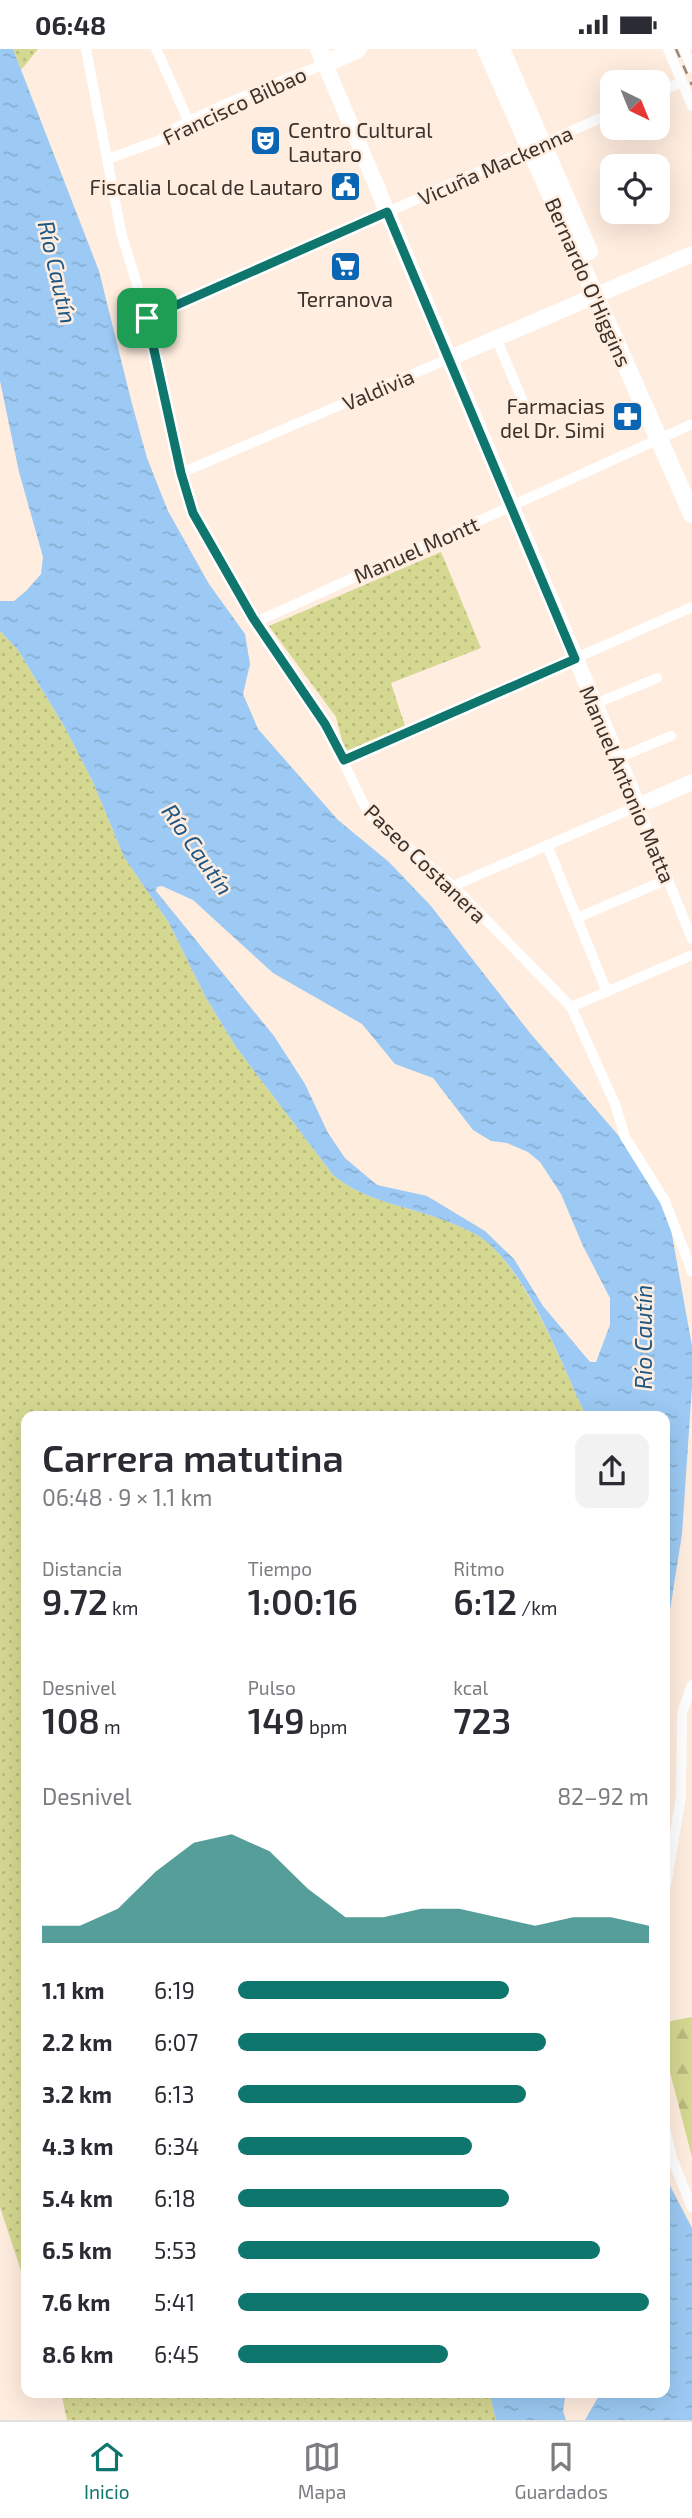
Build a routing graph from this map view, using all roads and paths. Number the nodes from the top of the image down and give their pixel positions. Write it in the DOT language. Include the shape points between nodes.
graph roads {
  1 [pos="86,49"];
  2 [pos="156,49"];
  3 [pos="358,49"];
  4 [pos="486,49"];
  5 [pos="501,49"];
  6 [pos="668,49"];
  7 [pos="684,49"];
  8 [pos="322,56"];
  9 [pos="692,68"];
  10 [pos="682,82"];
  11 [pos="670,88"];
  12 [pos="692,106"];
  13 [pos="600,118"];
  14 [pos="190,122"];
  15 [pos="537,146"];
  16 [pos="108,159"];
  17 [pos="387,212"];
  18 [pos="692,254"];
  19 [pos="601,293"];
  20 [pos="147,318"];
  21 [pos="496,338"];
  22 [pos="448,359"];
  23 [pos="524,404"];
  24 [pos="692,424"];
  25 [pos="664,437"];
  26 [pos="181,473"];
  27 [pos="692,484"];
  28 [pos="510,507"];
  29 [pos="692,515"];
  30 [pos="692,607"];
  31 [pos="256,622"];
  32 [pos="575,659"];
  33 [pos="657,678"];
  34 [pos="595,704"];
  35 [pos="671,736"];
  36 [pos="618,758"];
  37 [pos="344,760"];
  38 [pos="692,782"];
  39 [pos="638,806"];
  40 [pos="547,845"];
  41 [pos="668,879"];
  42 [pos="453,886"];
  43 [pos="577,918"];
  44 [pos="692,939"];
  45 [pos="692,955"];
  46 [pos="607,992"];
  47 [pos="571,1007"];
  48 [pos="692,1272"];
  49 [pos="692,1685"];
  50 [pos="670,1862"];
  51 [pos="670,2150"];
  52 [pos="692,2208"];
  1 -- 16 [label="street, Paseo Costanera"];
  2 -- 14 [label="street"];
  3 -- 8 [label="main road, Francisco Bilbao"];
  4 -- 15 [label="main road, Bernardo O'Higgins"];
  5 -- 15 [label="main road, Bernardo O'Higgins"];
  6 -- 10 [label="street"];
  7 -- 9 [label="street"];
  8 -- 14 [label="street, Francisco Bilbao"];
  8 -- 17 [label="street, Manuel Antonio Matta"];
  10 -- 11 [label="street"];
  10 -- 12 [label="street"];
  13 -- 15 [label="street, Vicuña Mackenna"];
  14 -- 16 [label="street, Francisco Bilbao"];
  15 -- 17 [label="street, Vicuña Mackenna"];
  15 -- 19 [label="main road, Bernardo O'Higgins"];
  16 -- 20 [label="street, Paseo Costanera" via="121,232"];
  17 -- 20 [label="street, Vicuña Mackenna"];
  17 -- 22 [label="street, Manuel Antonio Matta"];
  18 -- 19 [label="street, Valdivia"];
  19 -- 21 [label="street, Valdivia"];
  19 -- 25 [label="main road, Bernardo O'Higgins"];
  20 -- 26 [label="street, Paseo Costanera"];
  21 -- 22 [label="street, Valdivia"];
  21 -- 23 [label="street"];
  22 -- 26 [label="street, Valdivia"];
  22 -- 28 [label="street, Manuel Antonio Matta"];
  24 -- 25 [label="street, Manuel Montt"];
  25 -- 27 [label="main road, Bernardo O'Higgins"];
  25 -- 28 [label="street, Manuel Montt"];
  25 -- 29 [label="main road, Bernardo O'Higgins"];
  26 -- 31 [label="street, Paseo Costanera" via="193,513"];
  28 -- 31 [label="street, Manuel Montt"];
  28 -- 32 [label="street, Manuel Antonio Matta"];
  30 -- 32 [label="street"];
  31 -- 37 [label="street, Paseo Costanera"];
  32 -- 34 [label="street, Manuel Antonio Matta"];
  32 -- 37 [label="street"];
  33 -- 34 [label="street"];
  34 -- 36 [label="street, Manuel Antonio Matta"];
  35 -- 36 [label="street"];
  36 -- 39 [label="street, Manuel Antonio Matta"];
  37 -- 42 [label="street, Paseo Costanera" via="368,813"];
  38 -- 39 [label="street"];
  39 -- 40 [label="street"];
  39 -- 41 [label="street, Manuel Antonio Matta"];
  40 -- 42 [label="street"];
  40 -- 43 [label="street"];
  41 -- 43 [label="street"];
  41 -- 44 [label="street, Manuel Antonio Matta"];
  42 -- 47 [label="street, Paseo Costanera"];
  43 -- 46 [label="street"];
  45 -- 46 [label="street"];
  46 -- 47 [label="street"];
  47 -- 48 [label="street, Paseo Costanera" via="625,1136 665,1201"];
  49 -- 50 [label="street" via="682,1713 681,1797"];
  51 -- 52 [label="street"];
}
